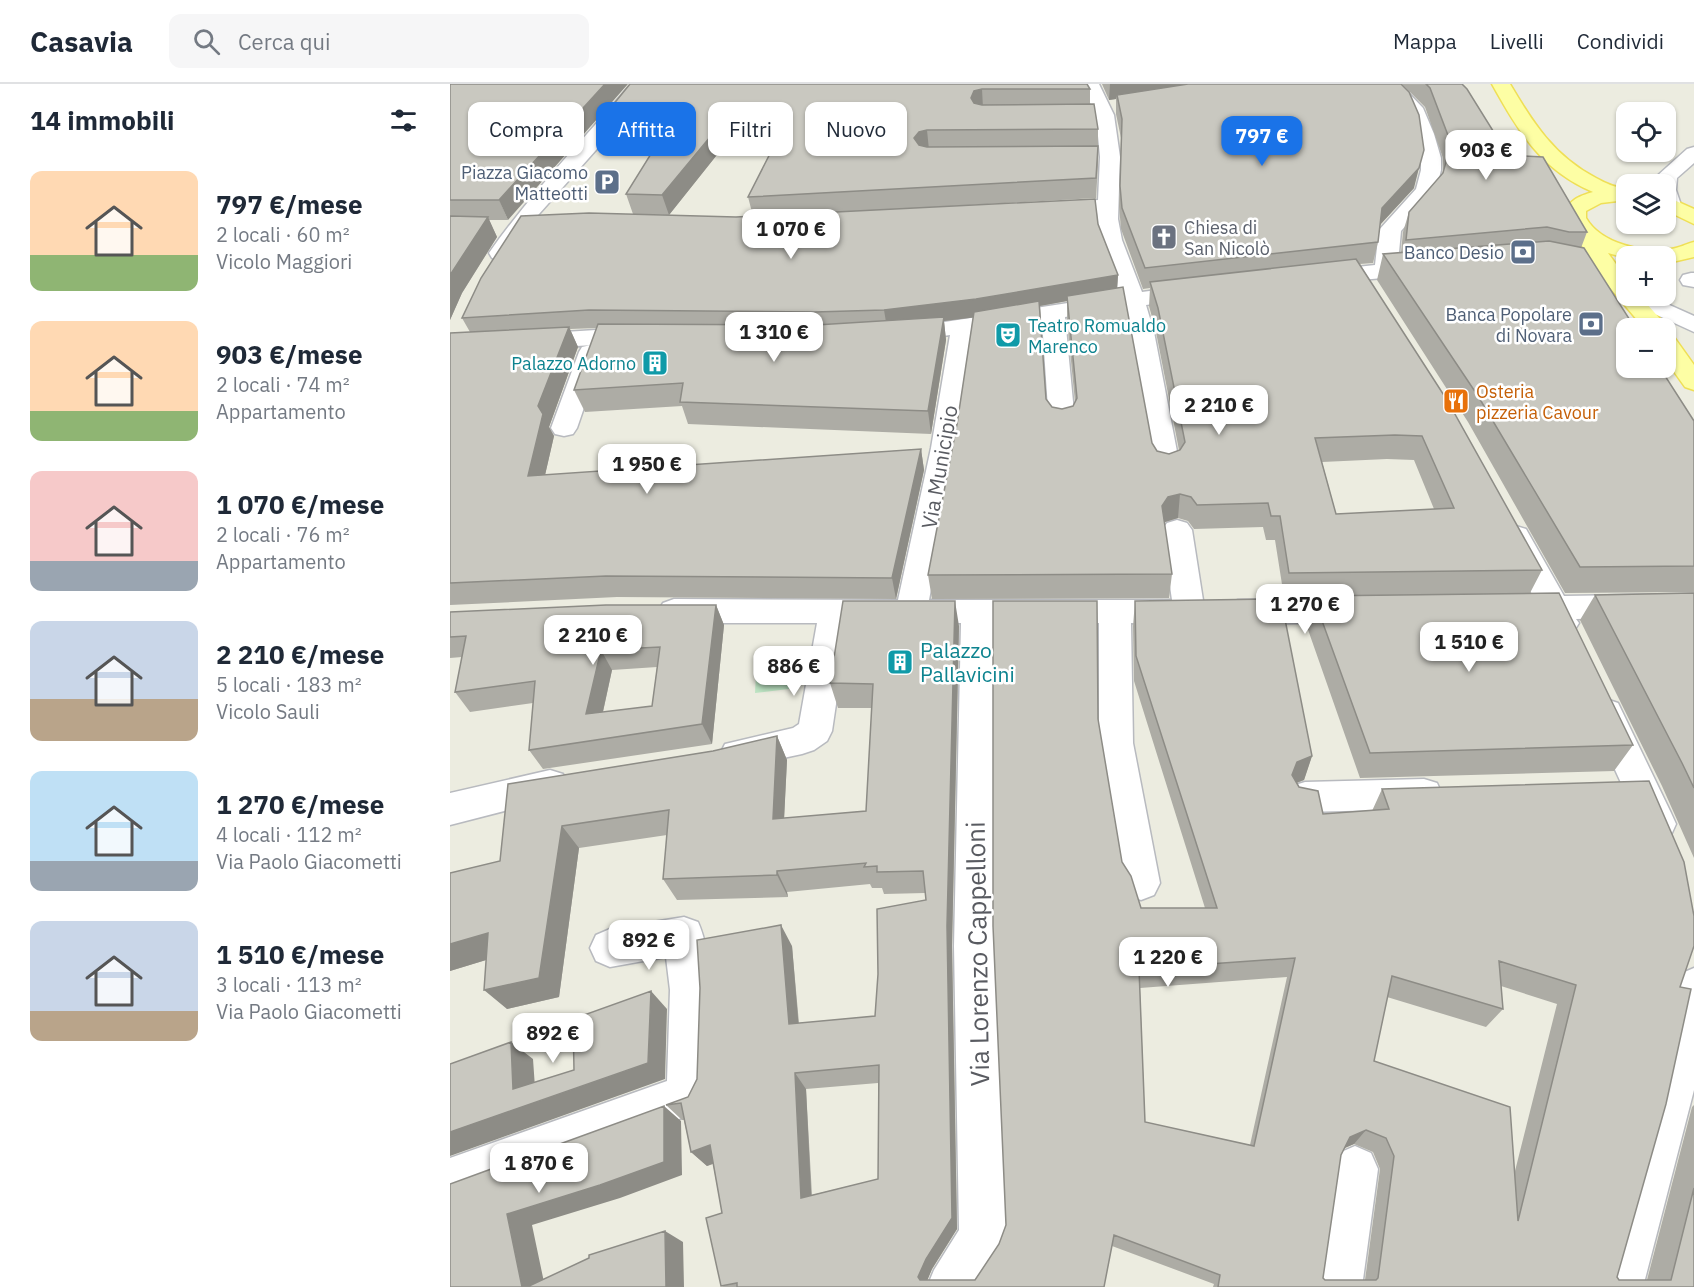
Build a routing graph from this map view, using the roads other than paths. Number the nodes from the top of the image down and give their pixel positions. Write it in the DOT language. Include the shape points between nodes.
graph roads {
  1 [pos="640,84"];
  2 [pos="1090,84"];
  3 [pos="1390,84"];
  4 [pos="1502,84"];
  5 [pos="1522,120"];
  6 [pos="1694,153"];
  7 [pos="1669,174"];
  8 [pos="1616,193"];
  9 [pos="1616,194"];
  10 [pos="1107,206"];
  11 [pos="1676,208"];
  12 [pos="1033,211"];
  13 [pos="1694,218"];
  14 [pos="544,220"];
  15 [pos="1578,223"];
  16 [pos="510,226"];
  17 [pos="1616,249"];
  18 [pos="1694,249"];
  19 [pos="1676,252"];
  20 [pos="1445,265"];
  21 [pos="1676,265"];
  22 [pos="1386,270"];
  23 [pos="1693,273"];
  24 [pos="487,275"];
  25 [pos="1299,280"];
  26 [pos="1616,280"];
  27 [pos="1216,289"];
  28 [pos="1133,299"];
  29 [pos="1053,312"];
  30 [pos="1655,314"];
  31 [pos="1694,325"];
  32 [pos="963,327"];
  33 [pos="596,336"];
  34 [pos="667,337"];
  35 [pos="878,337"];
  36 [pos="455,338"];
  37 [pos="1676,357"];
  38 [pos="1694,382"];
  39 [pos="1062,423"];
  40 [pos="564,428"];
  41 [pos="1166,467"];
  42 [pos="1502,510"];
  43 [pos="1177,530"];
  44 [pos="1694,605"];
  45 [pos="912,607"];
  46 [pos="1555,607"];
  47 [pos="1496,608"];
  48 [pos="1378,610"];
  49 [pos="651,611"];
  50 [pos="834,612"];
  51 [pos="977,612"];
  52 [pos="1189,612"];
  53 [pos="1115,613"];
  54 [pos="1576,649"];
  55 [pos="1591,681"];
  56 [pos="713,759"];
  57 [pos="580,780"];
  58 [pos="1458,793"];
  59 [pos="1305,797"];
  60 [pos="450,809"];
  61 [pos="1670,851"];
  62 [pos="1141,884"];
  63 [pos="610,948"];
  64 [pos="1694,988"];
  65 [pos="1355,1169"];
  66 [pos="450,1181"];
  67 [pos="951,1287"];
  68 [pos="1338,1287"];
  69 [pos="1619,1287"];
  1 -- 16 [label="street" via="589,146"];
  2 -- 10 [label="street" via="1103,111"];
  3 -- 22 [label="street" via="1414,108 1425,134 1431,170 1426,191 1390,230"];
  4 -- 5 [label="main road"];
  5 -- 8 [label="main road" via="1559,166 1592,186"];
  5 -- 15 [label="main road" via="1529,142"];
  6 -- 7 [label="street"];
  9 -- 15 [label="main road" via="1580,204 1576,211"];
  10 -- 12 [label="street"];
  10 -- 28 [label="street" via="1111,240"];
  11 -- 13 [label="main road"];
  14 -- 16 [label="street"];
  15 -- 17 [label="main road" via="1589,235"];
  15 -- 26 [label="main road"];
  16 -- 24 [label="street"];
  18 -- 19 [label="main road"];
  20 -- 22 [label="street"];
  21 -- 23 [label="main road"];
  22 -- 25 [label="street" via="1365,283"];
  27 -- 28 [label="street"];
  28 -- 29 [label="street"];
  28 -- 41 [label="street"];
  29 -- 32 [label="street"];
  29 -- 39 [label="street"];
  30 -- 31 [label="street"];
  32 -- 35 [label="street"];
  32 -- 45 [label="street, Via Municipio"];
  33 -- 34 [label="street"];
  33 -- 36 [label="street"];
  33 -- 40 [label="street"];
  37 -- 38 [label="main road"];
  42 -- 46 [label="street"];
  43 -- 52 [label="street"];
  44 -- 46 [label="street"];
  46 -- 47 [label="street"];
  46 -- 54 [label="street"];
  48 -- 52 [label="street"];
  49 -- 50 [label="street"];
  50 -- 51 [label="street"];
  50 -- 56 [label="street" via="815,731 802,740"];
  51 -- 53 [label="street"];
  51 -- 67 [label="street, Via Lorenzo Cappelloni" via="974,946 983,1236"];
  52 -- 53 [label="street"];
  53 -- 62 [label="street" via="1116,743"];
  55 -- 61 [label="street" via="1627,787"];
  57 -- 60 [label="street"];
  58 -- 59 [label="street"];
  63 -- 66 [label="street" via="684,935 690,990 688,1095"];
  64 -- 69 [label="street" via="1666,1120"];
  65 -- 68 [label="street"];
}
